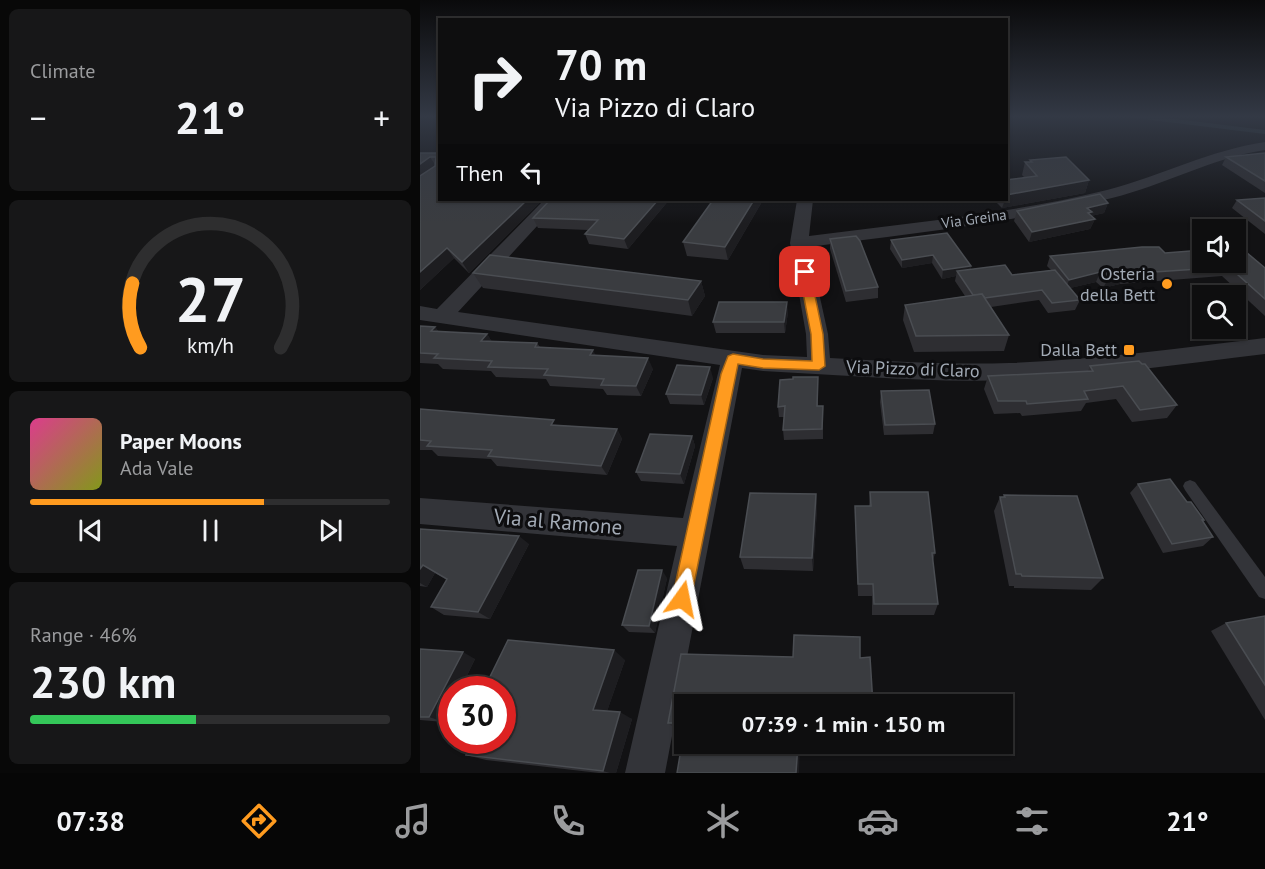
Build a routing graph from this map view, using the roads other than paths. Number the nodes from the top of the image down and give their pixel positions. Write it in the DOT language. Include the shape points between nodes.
graph roads {
  1 [pos="1233,152"];
  2 [pos="552,201"];
  3 [pos="805,201"];
  4 [pos="799,243"];
  5 [pos="431,315"];
  6 [pos="1265,346"];
  7 [pos="733,359"];
  8 [pos="819,366"];
  9 [pos="1190,486"];
  10 [pos="420,511"];
  11 [pos="695,533"];
  12 [pos="1265,591"];
  13 [pos="645,773"];
  1 -- 4 [label="street, Via Greina" via="1121,191 1035,211"];
  2 -- 5 [label="street"];
  3 -- 4 [label="street"];
  4 -- 8 [label="street" via="817,334"];
  5 -- 7 [label="street, Via Pizzo di Claro"];
  6 -- 8 [label="street, Via Pizzo di Claro" via="1069,367 986,371"];
  7 -- 8 [label="street, Via Pizzo di Claro"];
  7 -- 11 [label="street"];
  9 -- 12 [label="lane"];
  10 -- 11 [label="street, Via al Ramone"];
  11 -- 13 [label="street"];
}
